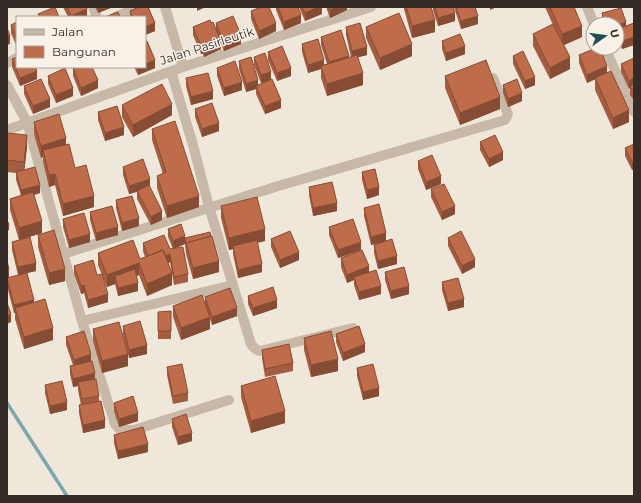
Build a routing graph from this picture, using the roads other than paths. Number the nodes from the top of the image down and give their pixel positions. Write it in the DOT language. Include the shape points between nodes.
graph roads {
  1 [pos="139,7"];
  2 [pos="165,7"];
  3 [pos="371,7"];
  4 [pos="356,9"];
  5 [pos="117,16"];
  6 [pos="609,56"];
  7 [pos="16,58"];
  8 [pos="7,63"];
  9 [pos="183,67"];
  10 [pos="171,71"];
  11 [pos="493,78"];
  12 [pos="7,85"];
  13 [pos="634,112"];
  14 [pos="27,122"];
  15 [pos="7,130"];
  16 [pos="209,207"];
  17 [pos="63,254"];
  18 [pos="233,285"];
  19 [pos="82,322"];
  20 [pos="353,328"];
  21 [pos="229,400"];
  1 -- 5 [label="street"];
  2 -- 9 [label="street"];
  3 -- 4 [label="street, Jalan Pasirleutik"];
  4 -- 9 [label="street, Jalan Pasirleutik"];
  6 -- 13 [label="street"];
  7 -- 8 [label="street"];
  9 -- 10 [label="street, Jalan Pasirleutik"];
  10 -- 14 [label="street, Jalan Pasirleutik"];
  10 -- 16 [label="street"];
  11 -- 16 [label="street" via="508,114 505,120"];
  12 -- 14 [label="street"];
  14 -- 15 [label="street, Jalan Pasirleutik"];
  14 -- 17 [label="street"];
  16 -- 17 [label="street"];
  16 -- 18 [label="street"];
  17 -- 19 [label="street"];
  18 -- 19 [label="street"];
  18 -- 20 [label="street" via="250,344 256,350"];
  19 -- 21 [label="street" via="115,424 120,430 134,430"];
}
